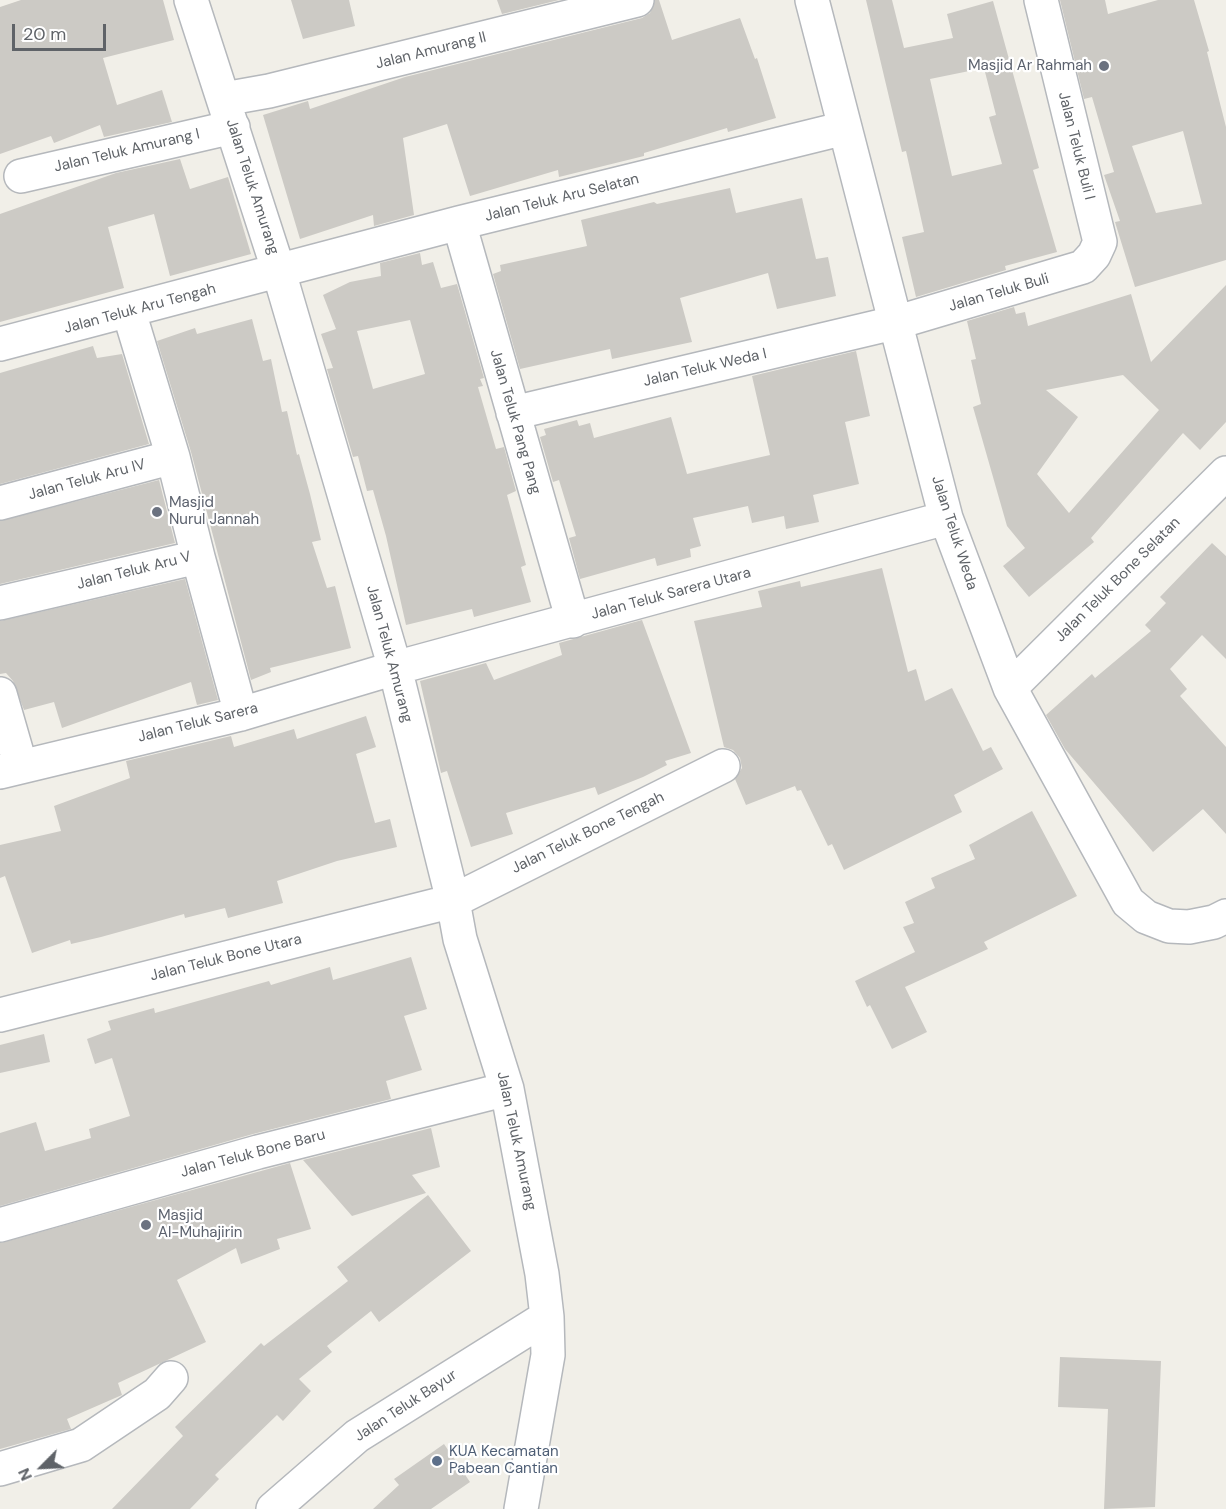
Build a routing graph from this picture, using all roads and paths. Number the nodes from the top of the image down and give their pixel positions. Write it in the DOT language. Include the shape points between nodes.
graph roads {
  1 [pos="192,0"];
  2 [pos="637,0"];
  3 [pos="812,0"];
  4 [pos="1041,0"];
  5 [pos="229,113"];
  6 [pos="845,128"];
  7 [pos="21,176"];
  8 [pos="459,223"];
  9 [pos="1094,255"];
  10 [pos="279,272"];
  11 [pos="129,312"];
  12 [pos="898,322"];
  13 [pos="0,344"];
  14 [pos="513,413"];
  15 [pos="173,457"];
  16 [pos="1226,472"];
  17 [pos="0,503"];
  18 [pos="946,518"];
  19 [pos="198,557"];
  20 [pos="0,603"];
  21 [pos="573,621"];
  22 [pos="395,668"];
  23 [pos="1010,688"];
  24 [pos="0,694"];
  25 [pos="241,714"];
  26 [pos="723,766"];
  27 [pos="10,770"];
  28 [pos="453,901"];
  29 [pos="1226,916"];
  30 [pos="0,1015"];
  31 [pos="507,1089"];
  32 [pos="0,1225"];
  33 [pos="547,1317"];
  34 [pos="171,1378"];
  35 [pos="0,1468"];
  36 [pos="273,1509"];
  37 [pos="521,1509"];
  1 -- 5 [label="street, Jalan Teluk Amurang"];
  2 -- 5 [label="street, Jalan Amurang II" via="269,91"];
  3 -- 6 [label="street, Jalan Teluk Weda"];
  4 -- 9 [label="street, Jalan Teluk Buli I" via="1100,242"];
  5 -- 7 [label="street, Jalan Teluk Amurang I"];
  5 -- 10 [label="street, Jalan Teluk Amurang"];
  6 -- 8 [label="street, Jalan Teluk Aru Selatan"];
  6 -- 12 [label="street, Jalan Teluk Weda"];
  8 -- 10 [label="street, Jalan Teluk Aru Selatan"];
  8 -- 14 [label="street, Jalan Teluk Pang Pang"];
  9 -- 12 [label="street, Jalan Teluk Buli" via="1076,270"];
  10 -- 11 [label="street, Jalan Teluk Aru Tengah"];
  10 -- 22 [label="street, Jalan Teluk Amurang"];
  11 -- 13 [label="street, Jalan Teluk Aru Tengah"];
  11 -- 15 [label="street, Jalan Teluk Aru V"];
  12 -- 14 [label="street, Jalan Teluk Weda I"];
  12 -- 18 [label="street, Jalan Teluk Weda"];
  14 -- 21 [label="street, Jalan Teluk Pang Pang"];
  15 -- 17 [label="street, Jalan Teluk Aru IV"];
  15 -- 19 [label="street, Jalan Teluk Aru V"];
  16 -- 23 [label="street, Jalan Teluk Bone Selatan"];
  18 -- 21 [label="street, Jalan Teluk Sarera Utara"];
  18 -- 23 [label="street, Jalan Teluk Weda"];
  19 -- 20 [label="street, Jalan Teluk Aru V"];
  19 -- 25 [label="street"];
  21 -- 22 [label="street, Jalan Teluk Sarera Utara"];
  22 -- 25 [label="street, Jalan Teluk Sarera"];
  22 -- 28 [label="street, Jalan Teluk Amurang"];
  23 -- 29 [label="street, Jalan Teluk Weda" via="1128,902 1146,917 1169,926 1189,927"];
  24 -- 27 [label="street"];
  25 -- 27 [label="street, Jalan Teluk Sarera"];
  26 -- 28 [label="street, Jalan Teluk Bone Tengah"];
  28 -- 30 [label="street, Jalan Teluk Bone Utara"];
  28 -- 31 [label="street, Jalan Teluk Amurang" via="460,939"];
  31 -- 32 [label="street, Jalan Teluk Bone Baru" via="258,1152"];
  31 -- 33 [label="street, Jalan Teluk Amurang"];
  33 -- 36 [label="street, Jalan Teluk Bayur" via="357,1436"];
  33 -- 37 [label="street, Jalan Teluk Amurang" via="548,1355"];
  34 -- 35 [label="street" via="157,1394 81,1445"];
}
